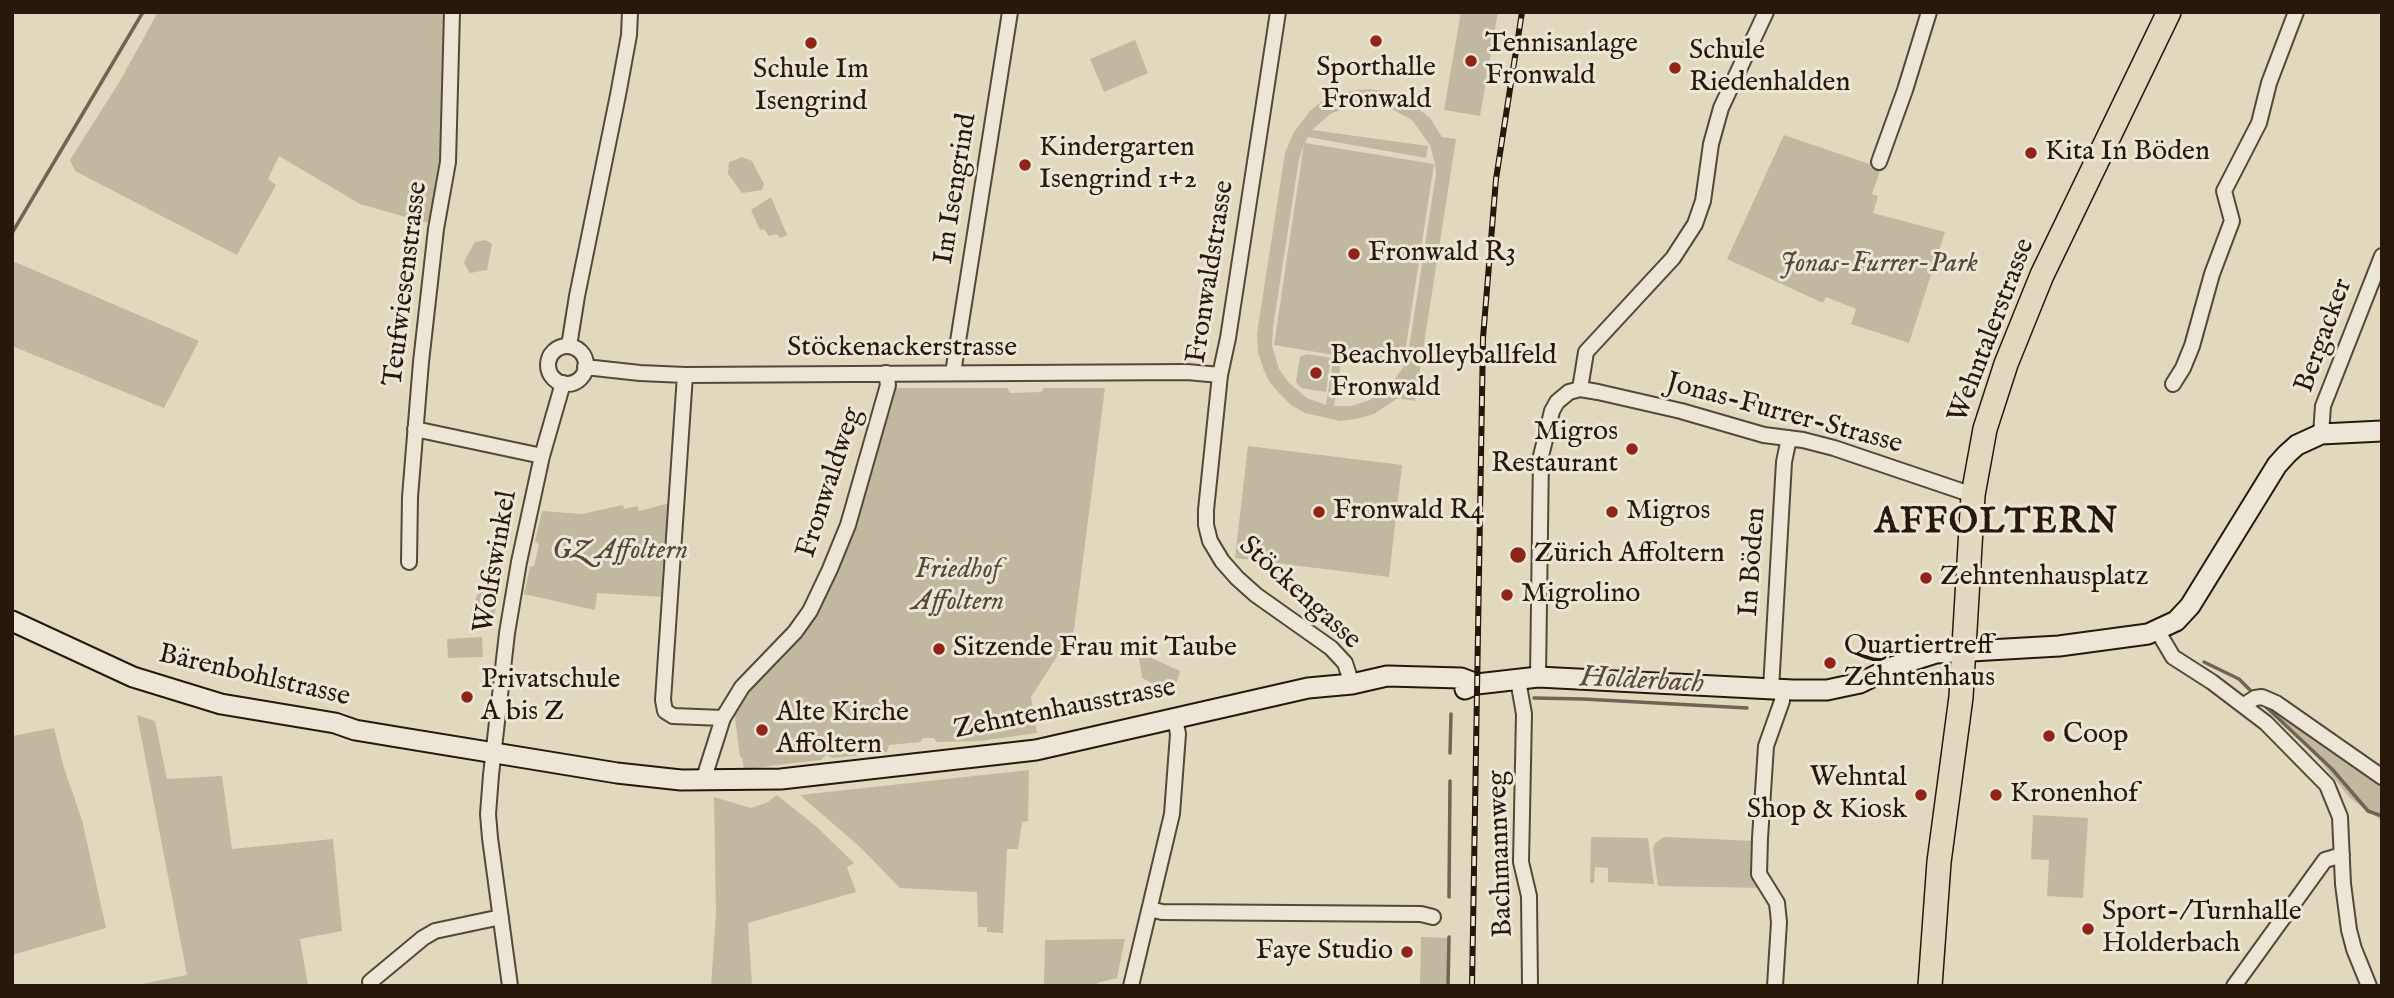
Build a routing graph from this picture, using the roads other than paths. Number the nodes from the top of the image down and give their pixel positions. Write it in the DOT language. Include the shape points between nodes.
graph roads {
  1 [pos="452,12"];
  2 [pos="630,12"];
  3 [pos="1010,12"];
  4 [pos="1279,12"];
  5 [pos="1766,12"];
  6 [pos="1929,12"];
  7 [pos="2168,12"];
  8 [pos="2296,12"];
  9 [pos="1879,162"];
  10 [pos="2382,256"];
  11 [pos="569,346"];
  12 [pos="586,367"];
  13 [pos="886,373"];
  14 [pos="953,373"];
  15 [pos="685,374"];
  16 [pos="1220,375"];
  17 [pos="563,383"];
  18 [pos="2173,384"];
  19 [pos="1580,390"];
  20 [pos="415,429"];
  21 [pos="2382,431"];
  22 [pos="2321,434"];
  23 [pos="1789,438"];
  24 [pos="542,456"];
  25 [pos="1973,495"];
  26 [pos="1210,541"];
  27 [pos="409,562"];
  28 [pos="12,621"];
  29 [pos="2157,630"];
  30 [pos="1965,651"];
  31 [pos="1538,677"];
  32 [pos="1518,680"];
  33 [pos="1352,684"];
  34 [pos="1777,689"];
  35 [pos="2244,705"];
  36 [pos="723,718"];
  37 [pos="1175,718"];
  38 [pos="495,752"];
  39 [pos="2382,777"];
  40 [pos="703,781"];
  41 [pos="2342,855"];
  42 [pos="1150,909"];
  43 [pos="501,917"];
  44 [pos="1433,917"];
  45 [pos="370,982"];
  46 [pos="510,986"];
  47 [pos="1131,986"];
  48 [pos="1530,986"];
  49 [pos="1775,986"];
  50 [pos="1930,986"];
  51 [pos="2234,986"];
  52 [pos="2369,986"];
  1 -- 20 [label="street, Teufwiesenstrasse" via="447,162"];
  2 -- 11 [label="street"];
  3 -- 14 [label="street, Im Isengrind"];
  4 -- 16 [label="street, Fronwaldstrasse"];
  5 -- 19 [label="street" via="1721,108 1695,224 1673,258 1586,352"];
  6 -- 9 [label="street"];
  7 -- 25 [label="main road, Wehntalerstrasse" via="2022,323 1985,429"];
  8 -- 18 [label="street" via="2259,123 2224,191 2232,221 2192,346"];
  10 -- 22 [label="street, Bergacker" via="2323,406"];
  11 -- 12 [label="street" via="583,356"];
  11 -- 17 [label="street" via="555,351 548,364 551,374"];
  12 -- 15 [label="street, Stöckenackerstrasse"];
  12 -- 17 [label="street" via="575,382"];
  13 -- 14 [label="street, Stöckenackerstrasse"];
  13 -- 15 [label="street, Stöckenackerstrasse"];
  13 -- 36 [label="street, Fronwaldweg" via="888,385 848,526 830,569 810,611 742,687"];
  14 -- 16 [label="street, Stöckenackerstrasse"];
  15 -- 36 [label="street" via="663,700 665,711 673,716"];
  16 -- 26 [label="street, Fronwaldstrasse" via="1206,510"];
  17 -- 24 [label="street, Wolfswinkel"];
  19 -- 23 [label="street, Jonas-Furrer-Strasse"];
  19 -- 31 [label="street" via="1557,402 1543,439"];
  20 -- 24 [label="street"];
  20 -- 27 [label="street, Teufwiesenstrasse"];
  21 -- 22 [label="street"];
  22 -- 29 [label="street" via="2297,445 2277,465 2190,606 2176,621"];
  23 -- 25 [label="street, Jonas-Furrer-Strasse" via="1834,448"];
  23 -- 34 [label="street, In Böden"];
  24 -- 38 [label="street, Wolfswinkel" via="507,633"];
  25 -- 30 [label="main road, Wehntalerstrasse"];
  26 -- 33 [label="street, Stöckengasse" via="1222,561 1256,595 1342,658"];
  28 -- 38 [label="street, Bärenbohlstrasse" via="134,677 221,704"];
  29 -- 30 [label="street, Zehntenhausstrasse" via="2069,645"];
  29 -- 35 [label="street" via="2173,657"];
  30 -- 34 [label="street, Zehntenhausstrasse" via="1913,659 1843,688"];
  30 -- 50 [label="main road, Wehntalerstrasse" via="1939,862"];
  31 -- 32 [label="street, Zehntenhausstrasse"];
  31 -- 34 [label="street, Zehntenhausstrasse"];
  32 -- 33 [label="street, Zehntenhausstrasse" via="1477,684 1461,678 1387,676"];
  32 -- 48 [label="street, Bachmannweg" via="1524,714 1521,862 1529,896"];
  33 -- 37 [label="street, Zehntenhausstrasse" via="1308,688"];
  34 -- 49 [label="street, In Böden" via="1782,701 1766,746 1759,874 1777,903"];
  35 -- 39 [label="street" via="2262,697 2276,703"];
  35 -- 41 [label="street" via="2327,785 2340,817"];
  36 -- 40 [label="street, Fronwaldweg"];
  37 -- 40 [label="street, Zehntenhausstrasse" via="1035,750 781,779"];
  37 -- 42 [label="street" via="1172,814"];
  38 -- 40 [label="street, Zehntenhausstrasse" via="617,773"];
  38 -- 43 [label="street, Wolfswinkel" via="488,814"];
  41 -- 51 [label="street" via="2325,860"];
  41 -- 52 [label="street" via="2349,930"];
  42 -- 44 [label="street"];
  42 -- 47 [label="street"];
  43 -- 45 [label="street" via="435,931"];
  43 -- 46 [label="street, Wolfswinkel"];
}
